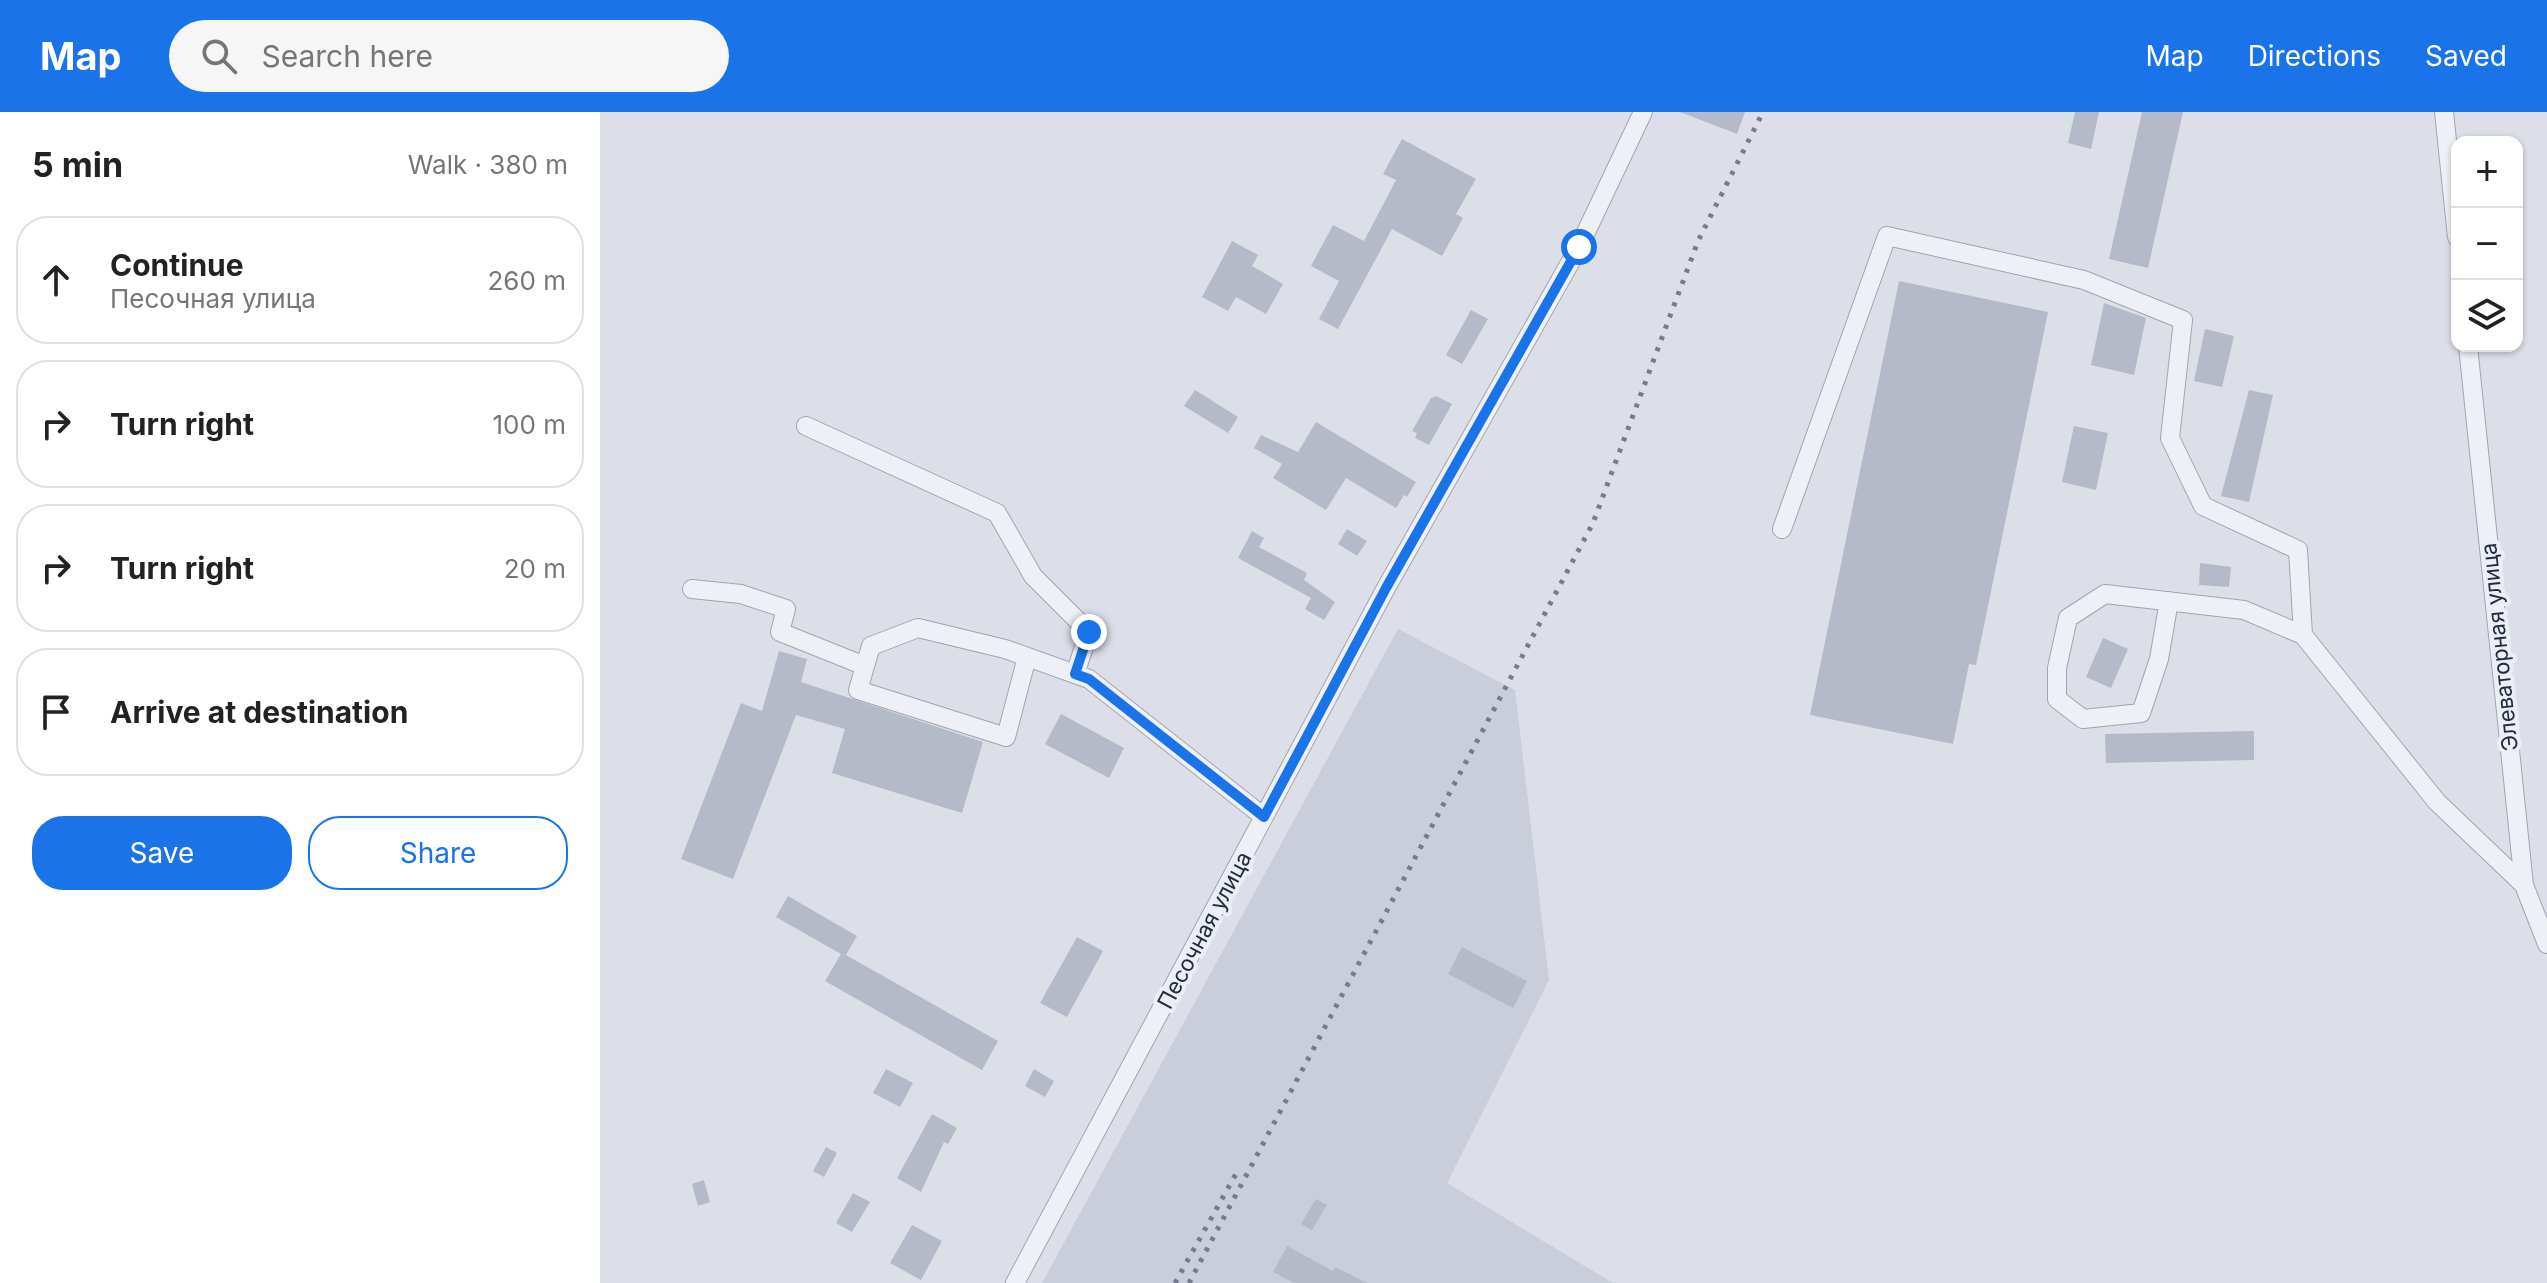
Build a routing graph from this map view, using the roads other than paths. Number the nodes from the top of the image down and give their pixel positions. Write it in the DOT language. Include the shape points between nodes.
graph roads {
  1 [pos="1643,112"];
  2 [pos="2444,112"];
  3 [pos="2454,208"];
  4 [pos="2469,352"];
  5 [pos="806,426"];
  6 [pos="1782,529"];
  7 [pos="692,589"];
  8 [pos="2169,601"];
  9 [pos="2303,635"];
  10 [pos="1027,657"];
  11 [pos="865,666"];
  12 [pos="1075,674"];
  13 [pos="1264,817"];
  14 [pos="2524,885"];
  15 [pos="2547,944"];
  16 [pos="1015,1283"];
  1 -- 13 [label="street, Песочная улица" via="1579,247"];
  2 -- 3 [label="street"];
  4 -- 14 [label="street, Элеваторная улица"];
  5 -- 12 [label="street" via="997,513 1033,576 1089,632"];
  6 -- 9 [label="street" via="1887,236 2084,280 2183,320 2170,438 2203,506 2298,550"];
  7 -- 11 [label="street" via="741,594 786,609 780,632"];
  8 -- 8 [label="street" via="2105,594 2068,618 2057,668 2057,699 2083,719 2141,713 2159,659"];
  8 -- 9 [label="street" via="2244,610"];
  9 -- 14 [label="street" via="2437,802"];
  10 -- 11 [label="street" via="918,628 871,646"];
  10 -- 11 [label="street" via="1006,737 858,690"];
  10 -- 12 [label="street"];
  12 -- 13 [label="street" via="1089,679"];
  13 -- 16 [label="street, Песочная улица"];
  14 -- 15 [label="street, Элеваторная улица"];
}
